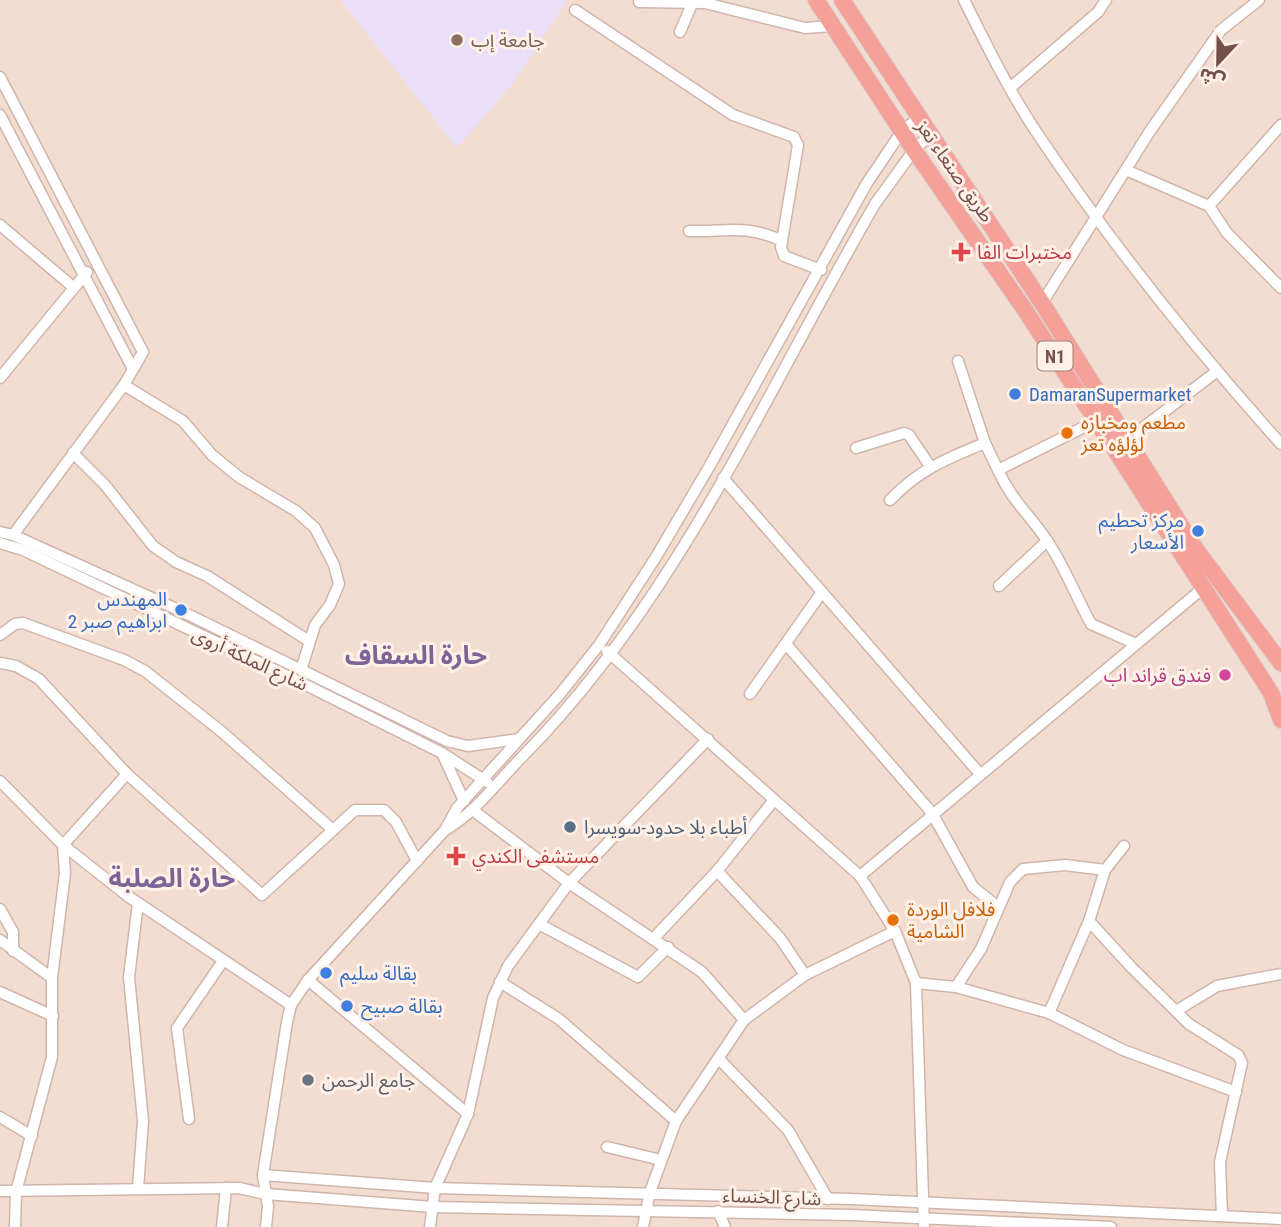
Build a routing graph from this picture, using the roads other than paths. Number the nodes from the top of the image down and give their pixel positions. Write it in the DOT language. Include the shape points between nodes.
graph roads {
  1 [pos="817,0"];
  2 [pos="842,0"];
  3 [pos="964,0"];
  4 [pos="1106,0"];
  5 [pos="1259,0"];
  6 [pos="639,2"];
  7 [pos="692,4"];
  8 [pos="575,10"];
  9 [pos="833,26"];
  10 [pos="680,32"];
  11 [pos="0,77"];
  12 [pos="1010,88"];
  13 [pos="0,115"];
  14 [pos="919,118"];
  15 [pos="902,131"];
  16 [pos="1279,134"];
  17 [pos="930,135"];
  18 [pos="914,150"];
  19 [pos="1126,170"];
  20 [pos="1209,206"];
  21 [pos="1098,217"];
  22 [pos="0,225"];
  23 [pos="690,231"];
  24 [pos="782,240"];
  25 [pos="96,262"];
  26 [pos="821,270"];
  27 [pos="83,276"];
  28 [pos="73,287"];
  29 [pos="1281,288"];
  30 [pos="1042,303"];
  31 [pos="958,361"];
  32 [pos="133,369"];
  33 [pos="1216,372"];
  34 [pos="0,378"];
  35 [pos="124,385"];
  36 [pos="1096,421"];
  37 [pos="1127,440"];
  38 [pos="985,443"];
  39 [pos="1281,444"];
  40 [pos="856,448"];
  41 [pos="73,453"];
  42 [pos="930,466"];
  43 [pos="998,470"];
  44 [pos="723,478"];
  45 [pos="890,500"];
  46 [pos="0,532"];
  47 [pos="13,535"];
  48 [pos="1047,541"];
  49 [pos="0,543"];
  50 [pos="999,586"];
  51 [pos="1202,590"];
  52 [pos="822,592"];
  53 [pos="0,635"];
  54 [pos="309,641"];
  55 [pos="786,644"];
  56 [pos="1136,644"];
  57 [pos="599,645"];
  58 [pos="613,655"];
  59 [pos="0,663"];
  60 [pos="1281,663"];
  61 [pos="301,670"];
  62 [pos="750,694"];
  63 [pos="1281,720"];
  64 [pos="519,739"];
  65 [pos="708,739"];
  66 [pos="442,753"];
  67 [pos="127,774"];
  68 [pos="979,774"];
  69 [pos="483,779"];
  70 [pos="0,781"];
  71 [pos="494,786"];
  72 [pos="464,800"];
  73 [pos="774,800"];
  74 [pos="474,811"];
  75 [pos="932,813"];
  76 [pos="333,830"];
  77 [pos="445,830"];
  78 [pos="63,845"];
  79 [pos="1124,846"];
  80 [pos="416,862"];
  81 [pos="717,870"];
  82 [pos="1105,870"];
  83 [pos="860,876"];
  84 [pos="569,883"];
  85 [pos="138,903"];
  86 [pos="998,907"];
  87 [pos="0,909"];
  88 [pos="1089,921"];
  89 [pos="539,924"];
  90 [pos="895,931"];
  91 [pos="653,938"];
  92 [pos="0,940"];
  93 [pos="668,947"];
  94 [pos="13,951"];
  95 [pos="223,961"];
  96 [pos="1281,974"];
  97 [pos="805,975"];
  98 [pos="52,978"];
  99 [pos="308,980"];
  100 [pos="500,982"];
  101 [pos="916,984"];
  102 [pos="956,987"];
  103 [pos="0,992"];
  104 [pos="291,1005"];
  105 [pos="1176,1011"];
  106 [pos="1049,1013"];
  107 [pos="53,1016"];
  108 [pos="744,1020"];
  109 [pos="719,1059"];
  110 [pos="1236,1092"];
  111 [pos="468,1114"];
  112 [pos="0,1117"];
  113 [pos="189,1119"];
  114 [pos="676,1121"];
  115 [pos="32,1136"];
  116 [pos="607,1147"];
  117 [pos="662,1160"];
  118 [pos="263,1175"];
  119 [pos="138,1188"];
  120 [pos="226,1188"];
  121 [pos="239,1188"];
  122 [pos="435,1188"];
  123 [pos="0,1191"];
  124 [pos="16,1192"];
  125 [pos="650,1192"];
  126 [pos="266,1194"];
  127 [pos="828,1199"];
  128 [pos="921,1203"];
  129 [pos="433,1207"];
  130 [pos="647,1209"];
  131 [pos="718,1211"];
  132 [pos="852,1215"];
  133 [pos="1222,1216"];
  134 [pos="1281,1219"];
  135 [pos="923,1222"];
  136 [pos="15,1227"];
  137 [pos="222,1227"];
  138 [pos="265,1227"];
  139 [pos="430,1227"];
  140 [pos="643,1227"];
  141 [pos="725,1227"];
  142 [pos="855,1227"];
  143 [pos="1111,1227"];
  1 -- 9 [label="highway, طريق صنعاء تعز / N1"];
  2 -- 14 [label="highway, طريق صنعاء تعز / N1"];
  3 -- 12 [label="street"];
  4 -- 12 [label="street"];
  5 -- 19 [label="street" via="1222,30"];
  6 -- 7 [label="street"];
  7 -- 9 [label="street" via="705,3 805,28"];
  7 -- 10 [label="street"];
  8 -- 24 [label="street" via="733,115 794,137 798,145"];
  9 -- 15 [label="highway, طريق صنعاء تعز / N1"];
  11 -- 25 [label="street"];
  12 -- 21 [label="street"];
  13 -- 27 [label="street"];
  14 -- 15 [label="street"];
  14 -- 17 [label="highway, طريق صنعاء تعز / N1"];
  15 -- 18 [label="highway, طريق صنعاء تعز / N1"];
  15 -- 26 [label="street" via="867,183"];
  16 -- 20 [label="street"];
  17 -- 18 [label="street"];
  17 -- 30 [label="highway, طريق صنعاء تعز / N1"];
  18 -- 36 [label="highway, طريق صنعاء تعز / N1"];
  18 -- 44 [label="street" via="869,215"];
  19 -- 20 [label="street"];
  19 -- 21 [label="street"];
  20 -- 29 [label="street" via="1227,233"];
  21 -- 30 [label="street"];
  21 -- 33 [label="street"];
  22 -- 28 [label="street"];
  23 -- 24 [label="street" via="737,227"];
  24 -- 26 [label="street" via="785,256"];
  25 -- 27 [label="street"];
  25 -- 32 [label="street" via="143,352"];
  26 -- 57 [label="street" via="656,557"];
  27 -- 28 [label="street"];
  27 -- 32 [label="street"];
  28 -- 34 [label="street"];
  30 -- 37 [label="highway, طريق صنعاء تعز / N1"];
  31 -- 38 [label="street"];
  32 -- 35 [label="street"];
  33 -- 37 [label="street"];
  33 -- 39 [label="street"];
  35 -- 41 [label="street"];
  35 -- 54 [label="street" via="183,421 212,455 239,477 296,511 315,528 339,584"];
  36 -- 43 [label="street"];
  36 -- 51 [label="highway, طريق صنعاء تعز / N1"];
  37 -- 60 [label="highway, طريق صنعاء تعز / N1" via="1195,548"];
  38 -- 42 [label="street"];
  38 -- 43 [label="street"];
  40 -- 42 [label="street" via="904,433"];
  41 -- 47 [label="street"];
  41 -- 54 [label="street" via="153,546"];
  42 -- 45 [label="street"];
  43 -- 48 [label="street" via="1010,495"];
  44 -- 52 [label="street"];
  44 -- 58 [label="street" via="670,571"];
  46 -- 47 [label="street, شارع الملكة أروى"];
  47 -- 61 [label="street, شارع الملكة أروى"];
  48 -- 50 [label="street"];
  48 -- 56 [label="street" via="1072,580 1091,624"];
  49 -- 66 [label="street, شارع الملكة أروى" via="23,550"];
  51 -- 56 [label="street"];
  51 -- 63 [label="highway, طريق صنعاء تعز / N1" via="1271,693"];
  52 -- 55 [label="street"];
  52 -- 68 [label="street"];
  53 -- 76 [label="street" via="23,623 145,671"];
  54 -- 61 [label="street"];
  55 -- 62 [label="street"];
  55 -- 75 [label="street"];
  56 -- 68 [label="street"];
  57 -- 58 [label="street"];
  57 -- 64 [label="street"];
  58 -- 65 [label="street"];
  58 -- 71 [label="street" via="574,704"];
  59 -- 67 [label="street" via="39,679"];
  61 -- 64 [label="street, شارع الملكة أروى" via="447,741 468,746"];
  64 -- 69 [label="street"];
  65 -- 73 [label="street"];
  65 -- 84 [label="street"];
  66 -- 69 [label="street, شارع الملكة أروى"];
  66 -- 72 [label="street"];
  67 -- 76 [label="street" via="262,895"];
  67 -- 78 [label="street"];
  68 -- 75 [label="street"];
  69 -- 71 [label="street, شارع الملكة أروى"];
  69 -- 72 [label="street"];
  70 -- 78 [label="street"];
  71 -- 74 [label="street"];
  72 -- 77 [label="street"];
  73 -- 81 [label="street"];
  73 -- 83 [label="street"];
  74 -- 77 [label="street"];
  74 -- 84 [label="street"];
  75 -- 83 [label="street"];
  75 -- 86 [label="street" via="973,887"];
  76 -- 80 [label="street" via="355,810 381,808 396,822"];
  77 -- 80 [label="street"];
  78 -- 85 [label="street"];
  78 -- 98 [label="street" via="65,873"];
  79 -- 82 [label="street"];
  80 -- 99 [label="street"];
  81 -- 91 [label="street"];
  81 -- 97 [label="street" via="780,938"];
  82 -- 86 [label="street" via="1065,865 1023,869 1010,882"];
  82 -- 88 [label="street"];
  83 -- 90 [label="street"];
  84 -- 89 [label="street"];
  84 -- 91 [label="street"];
  85 -- 95 [label="street"];
  85 -- 119 [label="street" via="129,977 143,1121"];
  86 -- 102 [label="street" via="981,949"];
  87 -- 94 [label="street" via="13,932"];
  88 -- 105 [label="street"];
  88 -- 106 [label="street"];
  89 -- 93 [label="street" via="638,977"];
  89 -- 100 [label="street"];
  90 -- 97 [label="street"];
  90 -- 101 [label="street"];
  91 -- 93 [label="street"];
  92 -- 94 [label="street"];
  93 -- 108 [label="street" via="702,972"];
  94 -- 98 [label="street"];
  95 -- 104 [label="street"];
  95 -- 113 [label="street" via="182,1019 176,1035"];
  96 -- 105 [label="street" via="1217,986"];
  97 -- 108 [label="street"];
  98 -- 107 [label="street"];
  99 -- 104 [label="street"];
  99 -- 111 [label="street"];
  100 -- 111 [label="street"];
  100 -- 114 [label="street" via="559,1019"];
  101 -- 102 [label="street"];
  101 -- 128 [label="street"];
  102 -- 106 [label="street"];
  103 -- 107 [label="street"];
  104 -- 118 [label="street"];
  105 -- 110 [label="street" via="1238,1055 1242,1074"];
  106 -- 110 [label="street" via="1123,1050"];
  107 -- 115 [label="street" via="52,1057"];
  108 -- 109 [label="street"];
  109 -- 114 [label="street"];
  109 -- 127 [label="street" via="788,1130"];
  110 -- 133 [label="street" via="1220,1162"];
  111 -- 122 [label="street"];
  112 -- 115 [label="street"];
  114 -- 117 [label="street"];
  115 -- 124 [label="street"];
  116 -- 117 [label="street"];
  117 -- 125 [label="street"];
  118 -- 121 [label="street"];
  118 -- 122 [label="street, شارع الخنساء"];
  118 -- 126 [label="street"];
  119 -- 120 [label="street, شارع الخنساء"];
  119 -- 124 [label="street, شارع الخنساء"];
  120 -- 121 [label="street, شارع الخنساء"];
  120 -- 137 [label="street"];
  121 -- 126 [label="street, شارع الخنساء"];
  122 -- 125 [label="street, شارع الخنساء"];
  122 -- 129 [label="street"];
  123 -- 124 [label="street, شارع الخنساء"];
  124 -- 136 [label="street"];
  125 -- 127 [label="street, شارع الخنساء"];
  125 -- 130 [label="street"];
  126 -- 129 [label="street, شارع الخنساء"];
  126 -- 138 [label="street"];
  127 -- 128 [label="street, شارع الخنساء"];
  128 -- 133 [label="street, شارع الخنساء"];
  128 -- 135 [label="street"];
  129 -- 130 [label="street, شارع الخنساء"];
  129 -- 139 [label="street"];
  130 -- 131 [label="street, شارع الخنساء"];
  130 -- 140 [label="street"];
  131 -- 132 [label="street, شارع الخنساء"];
  131 -- 141 [label="street"];
  132 -- 135 [label="street, شارع الخنساء"];
  132 -- 142 [label="street"];
  133 -- 134 [label="street, شارع الخنساء"];
  135 -- 143 [label="street, شارع الخنساء"];
}
